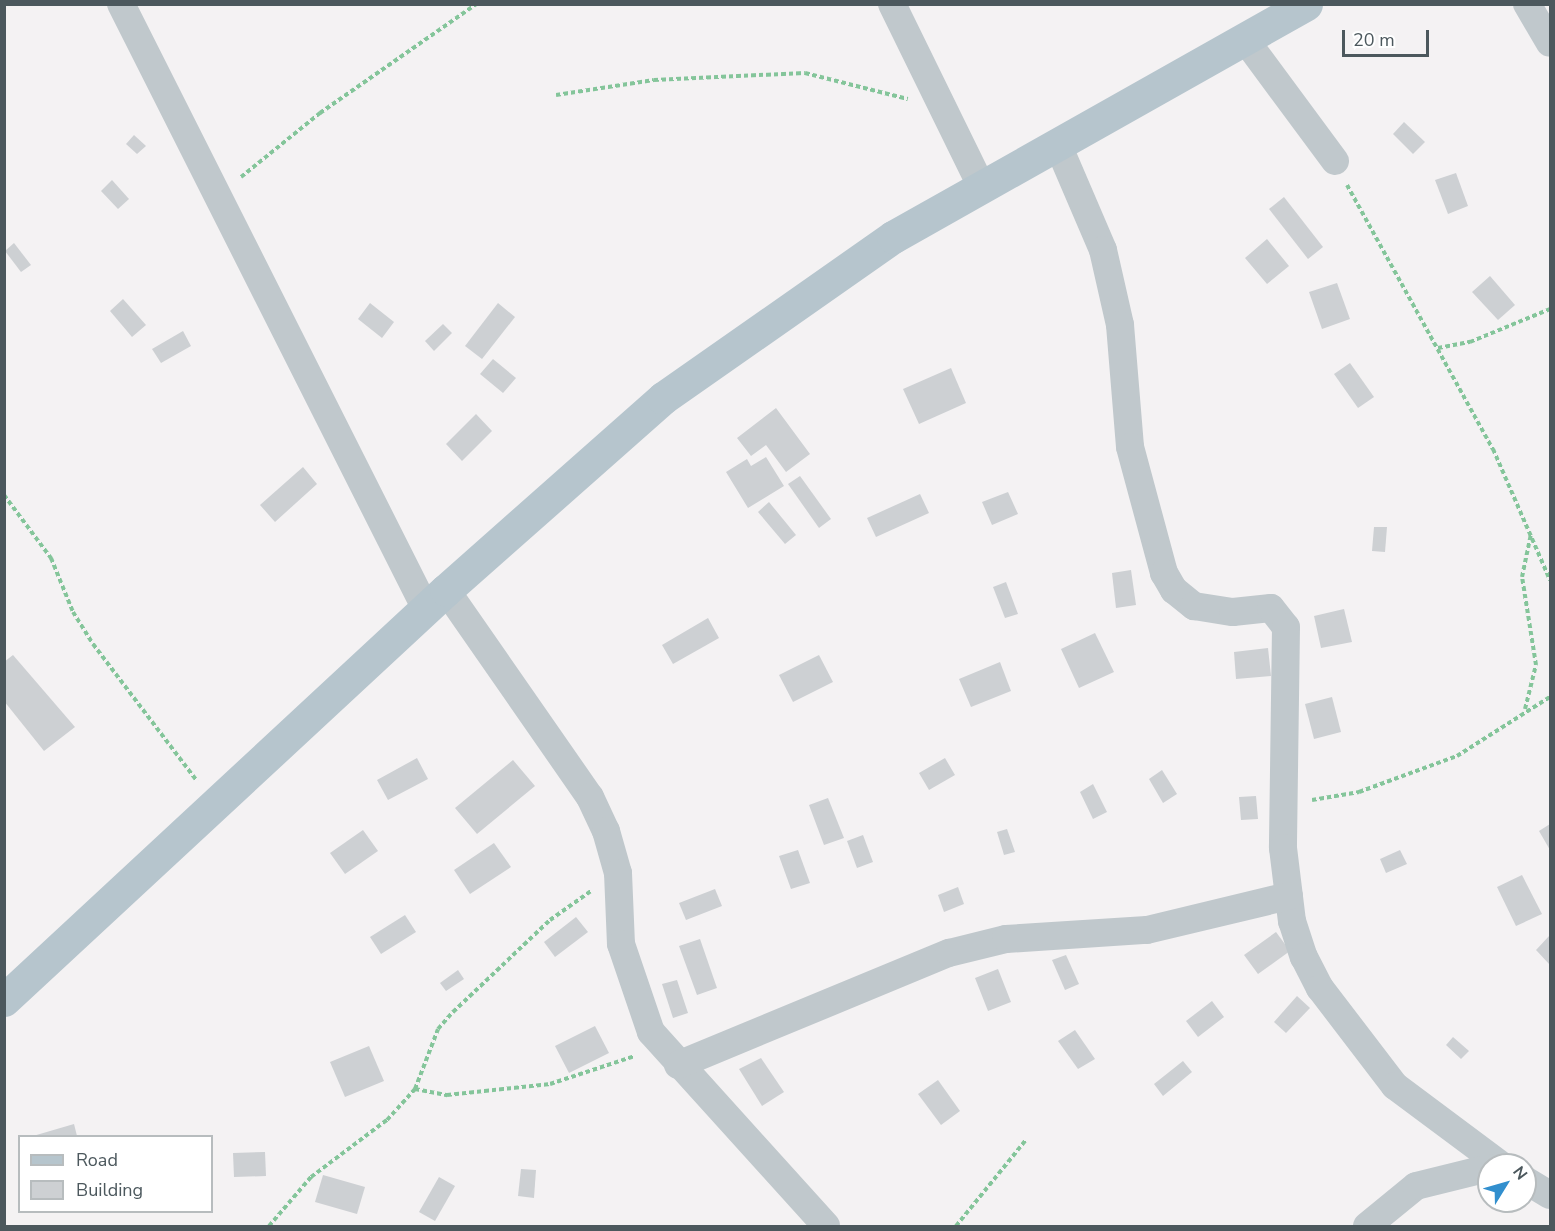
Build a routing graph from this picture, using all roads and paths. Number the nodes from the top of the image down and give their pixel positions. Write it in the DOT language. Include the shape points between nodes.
graph roads {
  1 [pos="121,4"];
  2 [pos="476,4"];
  3 [pos="892,4"];
  4 [pos="1306,4"];
  5 [pos="1527,4"];
  6 [pos="1244,38"];
  7 [pos="1551,43"];
  8 [pos="556,95"];
  9 [pos="943,109"];
  10 [pos="1058,145"];
  11 [pos="1339,171"];
  12 [pos="982,188"];
  13 [pos="217,196"];
  14 [pos="1551,309"];
  15 [pos="1438,348"];
  16 [pos="4,495"];
  17 [pos="1531,533"];
  18 [pos="1551,580"];
  19 [pos="436,600"];
  20 [pos="1551,697"];
  21 [pos="1525,710"];
  22 [pos="1283,804"];
  23 [pos="214,807"];
  24 [pos="618,873"];
  25 [pos="1288,896"];
  26 [pos="4,1000"];
  27 [pos="670,1055"];
  28 [pos="414,1089"];
  29 [pos="1026,1140"];
  30 [pos="1485,1153"];
  31 [pos="1477,1171"];
  32 [pos="1537,1186"];
  33 [pos="1551,1195"];
  34 [pos="269,1227"];
  35 [pos="826,1227"];
  36 [pos="956,1227"];
  37 [pos="1366,1227"];
  1 -- 13 [label="street"];
  2 -- 13 [label="path" via="320,113"];
  3 -- 9 [label="street"];
  4 -- 6 [label="main road"];
  5 -- 7 [label="street"];
  6 -- 10 [label="main road"];
  6 -- 11 [label="street"];
  8 -- 9 [label="path" via="654,80 805,73"];
  9 -- 12 [label="street"];
  10 -- 12 [label="main road"];
  10 -- 22 [label="street" via="1103,250 1120,325 1130,447 1164,573 1174,590 1194,606 1233,612 1271,608 1286,627"];
  11 -- 15 [label="path"];
  12 -- 19 [label="main road" via="893,237 663,398"];
  13 -- 19 [label="street"];
  14 -- 15 [label="path" via="1470,342"];
  15 -- 17 [label="path"];
  16 -- 23 [label="path" via="51,558 73,612 93,644"];
  17 -- 18 [label="path"];
  17 -- 21 [label="path" via="1522,577 1536,665"];
  19 -- 23 [label="main road"];
  19 -- 24 [label="street" via="590,797"];
  20 -- 21 [label="path"];
  21 -- 22 [label="path" via="1457,756 1411,776"];
  22 -- 25 [label="street"];
  23 -- 26 [label="main road"];
  24 -- 27 [label="street" via="621,944 651,1032"];
  24 -- 28 [label="path" via="550,920 453,1012 438,1029"];
  25 -- 27 [label="street" via="1147,930 1006,939 949,953"];
  25 -- 30 [label="street" via="1304,957 1353,1034 1395,1086"];
  27 -- 28 [label="path" via="550,1084 447,1095"];
  27 -- 35 [label="street" via="762,1150"];
  28 -- 34 [label="path" via="387,1120 319,1170"];
  29 -- 36 [label="path"];
  31 -- 37 [label="street" via="1416,1186"];
  32 -- 33 [label="street"];
}
